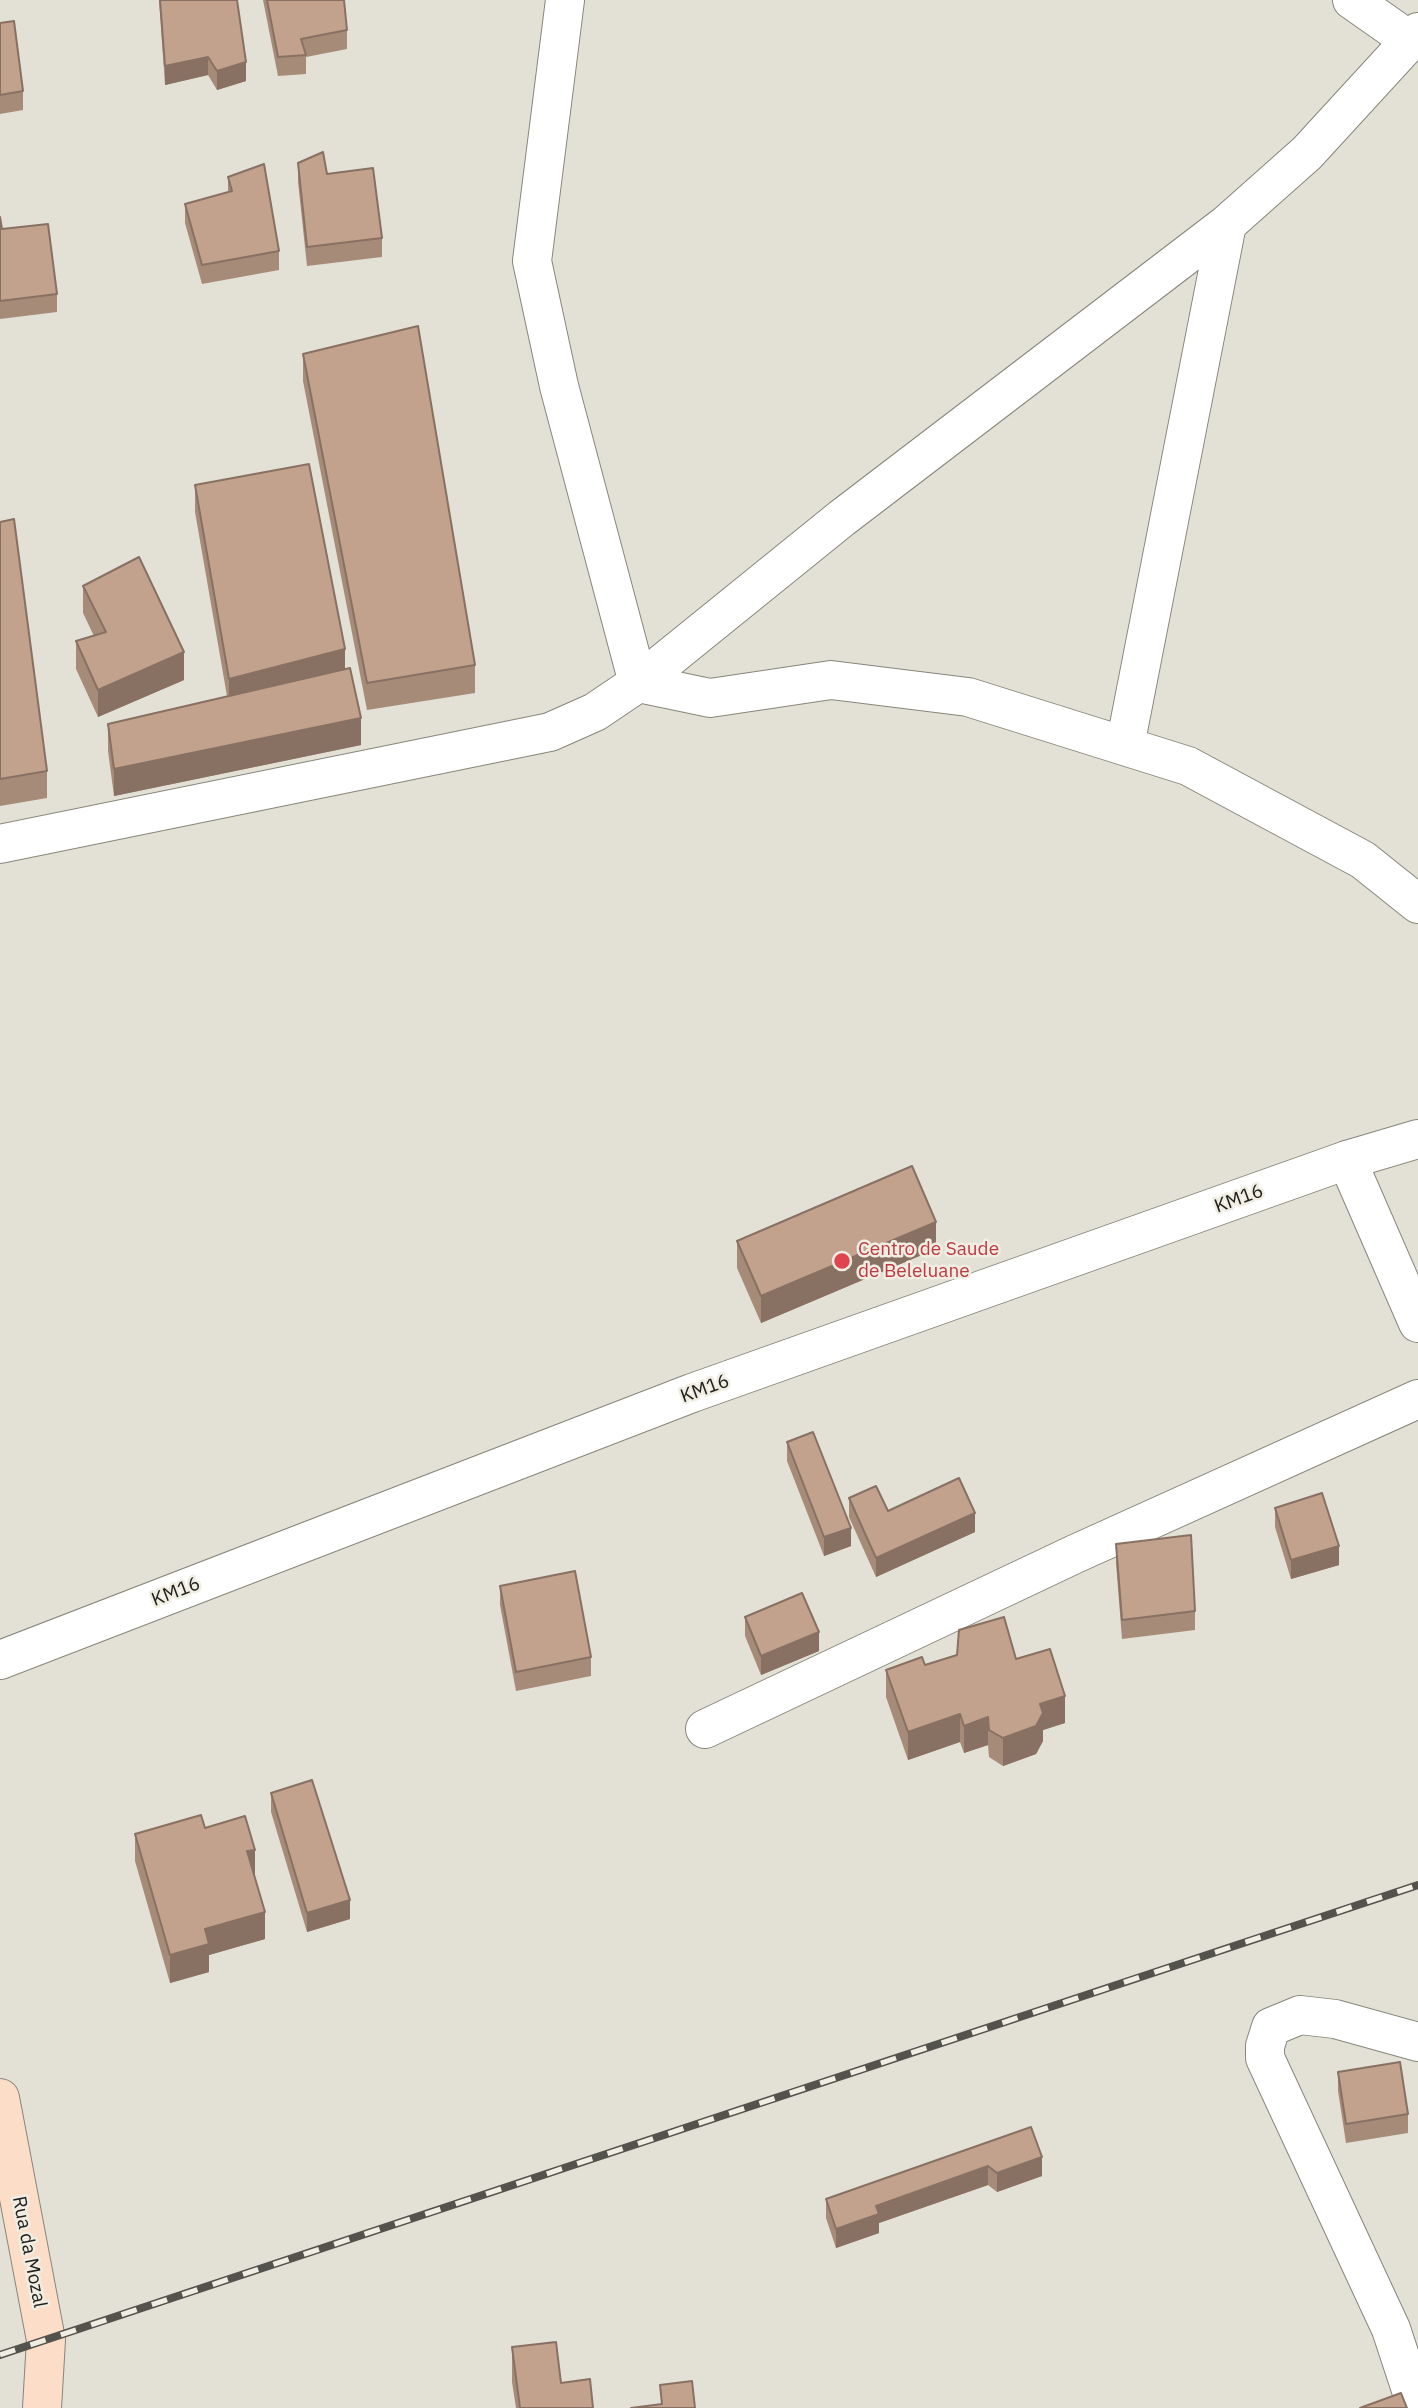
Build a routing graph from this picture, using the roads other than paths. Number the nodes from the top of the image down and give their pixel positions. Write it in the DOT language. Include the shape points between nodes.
graph roads {
  1 [pos="565,0"];
  2 [pos="1352,0"];
  3 [pos="1413,36"];
  4 [pos="1227,224"];
  5 [pos="638,683"];
  6 [pos="1125,746"];
  7 [pos="0,844"];
  8 [pos="1418,904"];
  9 [pos="1418,1139"];
  10 [pos="1347,1160"];
  11 [pos="1418,1323"];
  12 [pos="1418,1399"];
  13 [pos="0,1660"];
  14 [pos="705,1729"];
  15 [pos="1418,2042"];
  16 [pos="0,2098"];
  17 [pos="41,2408"];
  18 [pos="1417,2408"];
  1 -- 5 [label="street" via="532,261 559,386"];
  2 -- 3 [label="street"];
  3 -- 4 [label="street" via="1307,153"];
  4 -- 5 [label="street" via="853,510"];
  4 -- 6 [label="street"];
  5 -- 6 [label="street" via="710,698 831,680 968,697"];
  5 -- 7 [label="street" via="595,712 550,732"];
  6 -- 8 [label="street" via="1188,766 1328,841 1363,860"];
  9 -- 10 [label="street, KM16"];
  10 -- 11 [label="street"];
  10 -- 13 [label="street, KM16" via="692,1393"];
  12 -- 14 [label="street"];
  15 -- 18 [label="street" via="1300,2015 1271,2027 1265,2046 1265,2058 1391,2329"];
  16 -- 17 [label="main road, Rua da Mozal" via="46,2340"];
}
